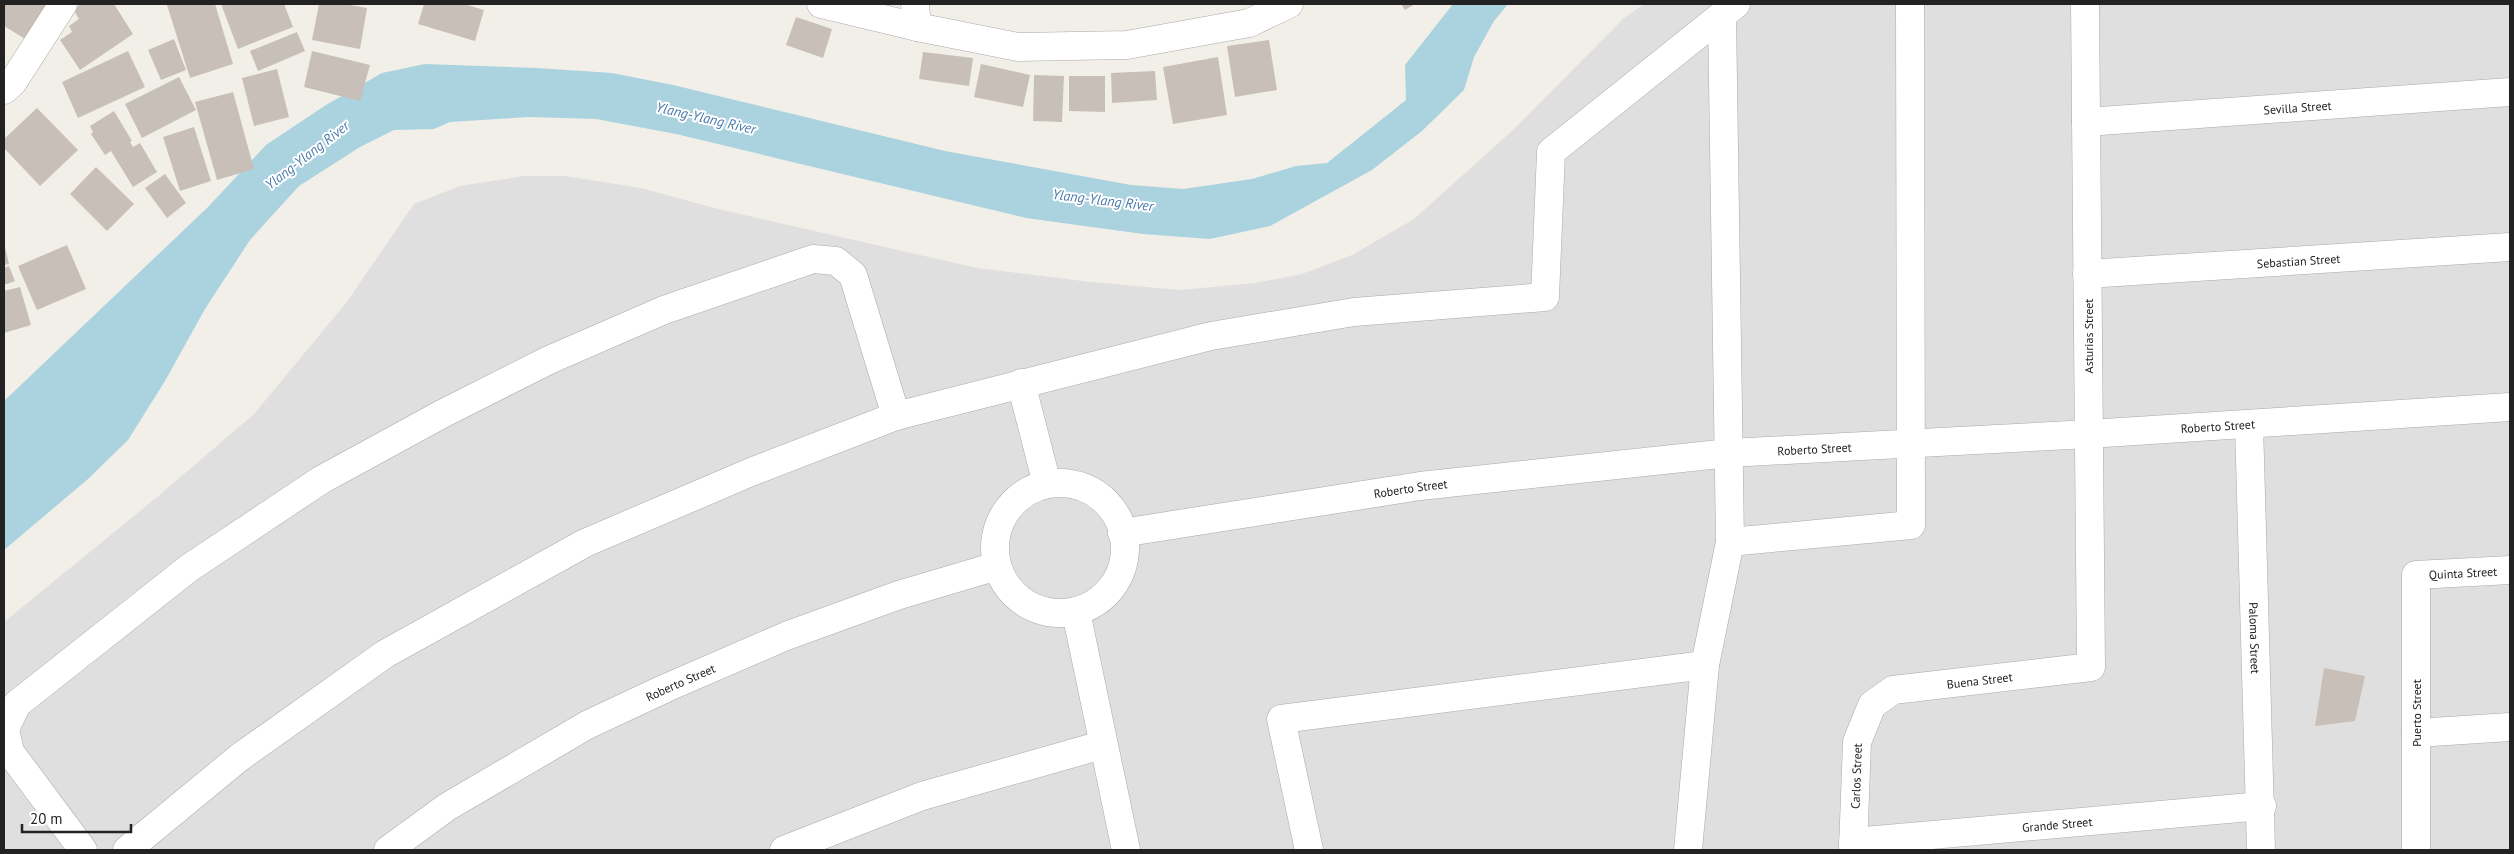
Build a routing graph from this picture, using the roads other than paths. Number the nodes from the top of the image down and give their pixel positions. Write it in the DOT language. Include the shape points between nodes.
graph roads {
  1 [pos="63,4"];
  2 [pos="822,4"];
  3 [pos="1289,4"];
  4 [pos="1910,4"];
  5 [pos="2085,4"];
  6 [pos="1729,9"];
  7 [pos="916,15"];
  8 [pos="4,90"];
  9 [pos="2510,92"];
  10 [pos="2086,122"];
  11 [pos="2510,247"];
  12 [pos="2088,274"];
  13 [pos="1021,383"];
  14 [pos="2510,407"];
  15 [pos="896,416"];
  16 [pos="2248,424"];
  17 [pos="2089,434"];
  18 [pos="1910,443"];
  19 [pos="1729,453"];
  20 [pos="1047,484"];
  21 [pos="1122,533"];
  22 [pos="1730,542"];
  23 [pos="997,566"];
  24 [pos="2510,570"];
  25 [pos="2416,576"];
  26 [pos="1076,612"];
  27 [pos="1705,665"];
  28 [pos="2091,667"];
  29 [pos="1872,705"];
  30 [pos="2510,727"];
  31 [pos="2416,733"];
  32 [pos="1102,745"];
  33 [pos="2262,806"];
  34 [pos="1853,846"];
  35 [pos="83,850"];
  36 [pos="127,850"];
  37 [pos="388,850"];
  38 [pos="784,850"];
  39 [pos="1126,850"];
  40 [pos="1309,850"];
  41 [pos="1685,850"];
  42 [pos="2261,850"];
  43 [pos="2416,850"];
  1 -- 8 [label="street" via="13,82"];
  2 -- 7 [label="street"];
  3 -- 7 [label="street" via="1250,23 1127,45 1018,47"];
  4 -- 18 [label="street"];
  5 -- 10 [label="street, Asturias Street"];
  6 -- 13 [label="street" via="1551,152 1545,297 1354,312 1211,336"];
  6 -- 19 [label="street"];
  9 -- 10 [label="street, Sevilla Street"];
  10 -- 12 [label="street, Asturias Street"];
  11 -- 12 [label="street, Sebastian Street"];
  12 -- 17 [label="street, Asturias Street"];
  13 -- 15 [label="street"];
  13 -- 20 [label="street"];
  14 -- 16 [label="street, Roberto Street"];
  15 -- 35 [label="street" via="854,275 836,261 812,259 664,310 549,360 442,414 321,480 189,568 17,704 5,729 10,752"];
  15 -- 36 [label="street" via="751,472 585,543 385,654 240,757"];
  16 -- 17 [label="street, Roberto Street"];
  16 -- 33 [label="street, Paloma Street"];
  17 -- 18 [label="street, Roberto Street"];
  17 -- 28 [label="street, Asturias Street"];
  18 -- 19 [label="street, Roberto Street"];
  18 -- 22 [label="street" via="1911,525"];
  19 -- 21 [label="street, Roberto Street" via="1420,486"];
  19 -- 22 [label="street"];
  20 -- 21 [label="street" via="1061,482 1089,488 1111,506 1119,518"];
  20 -- 23 [label="street" via="1032,488 1008,508 1000,521 996,536"];
  21 -- 26 [label="street" via="1126,546 1124,561 1113,588 1102,599"];
  22 -- 27 [label="street"];
  23 -- 26 [label="street" via="1011,591 1033,609 1062,614"];
  23 -- 37 [label="street, Roberto Street" via="899,595 796,632 666,688 587,725 447,807"];
  24 -- 25 [label="street, Quinta Street"];
  25 -- 31 [label="street, Puerto Street"];
  26 -- 32 [label="street"];
  27 -- 40 [label="street" via="1281,719"];
  27 -- 41 [label="street"];
  28 -- 29 [label="street, Buena Street" via="1893,690"];
  29 -- 34 [label="street, Carlos Street" via="1856,742"];
  30 -- 31 [label="street"];
  31 -- 43 [label="street, Puerto Street"];
  32 -- 38 [label="street" via="922,796"];
  32 -- 39 [label="street"];
  33 -- 34 [label="street, Grande Street"];
  33 -- 42 [label="street, Paloma Street"];
}
